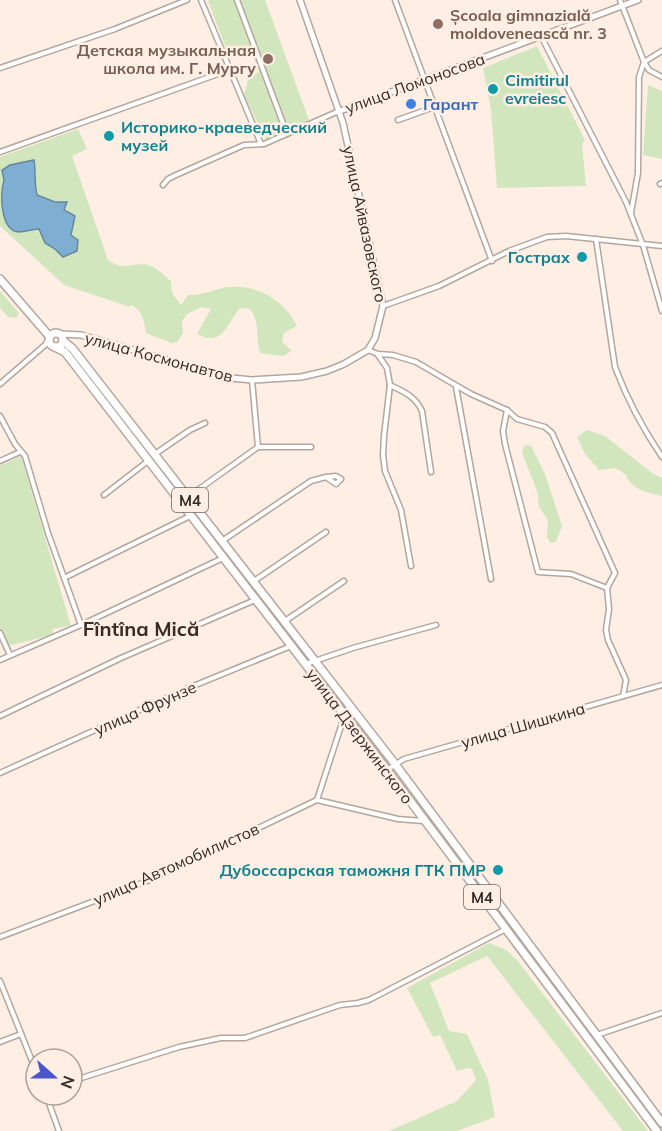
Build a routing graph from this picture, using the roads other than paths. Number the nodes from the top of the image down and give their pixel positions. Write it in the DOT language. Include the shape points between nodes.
graph roads {
  1 [pos="187,0"];
  2 [pos="201,0"];
  3 [pos="237,0"];
  4 [pos="300,0"];
  5 [pos="395,0"];
  6 [pos="638,0"];
  7 [pos="621,3"];
  8 [pos="541,36"];
  9 [pos="662,51"];
  10 [pos="644,62"];
  11 [pos="0,68"];
  12 [pos="229,70"];
  13 [pos="662,77"];
  14 [pos="424,80"];
  15 [pos="434,107"];
  16 [pos="340,111"];
  17 [pos="398,120"];
  18 [pos="287,134"];
  19 [pos="261,144"];
  20 [pos="0,152"];
  21 [pos="163,185"];
  22 [pos="630,214"];
  23 [pos="596,238"];
  24 [pos="643,245"];
  25 [pos="662,246"];
  26 [pos="492,261"];
  27 [pos="0,279"];
  28 [pos="383,306"];
  29 [pos="662,311"];
  30 [pos="57,336"];
  31 [pos="45,345"];
  32 [pos="54,346"];
  33 [pos="368,350"];
  34 [pos="378,354"];
  35 [pos="252,380"];
  36 [pos="0,384"];
  37 [pos="390,385"];
  38 [pos="456,386"];
  39 [pos="507,410"];
  40 [pos="0,416"];
  41 [pos="205,423"];
  42 [pos="258,447"];
  43 [pos="311,447"];
  44 [pos="20,452"];
  45 [pos="155,454"];
  46 [pos="662,457"];
  47 [pos="0,461"];
  48 [pos="148,461"];
  49 [pos="431,472"];
  50 [pos="326,477"];
  51 [pos="104,495"];
  52 [pos="188,497"];
  53 [pos="190,515"];
  54 [pos="326,532"];
  55 [pos="222,541"];
  56 [pos="223,558"];
  57 [pos="411,566"];
  58 [pos="64,578"];
  59 [pos="491,579"];
  60 [pos="254,581"];
  61 [pos="344,581"];
  62 [pos="607,588"];
  63 [pos="255,600"];
  64 [pos="284,621"];
  65 [pos="81,625"];
  66 [pos="436,625"];
  67 [pos="0,633"];
  68 [pos="291,646"];
  69 [pos="10,655"];
  70 [pos="0,660"];
  71 [pos="316,661"];
  72 [pos="306,664"];
  73 [pos="662,685"];
  74 [pos="623,696"];
  75 [pos="0,716"];
  76 [pos="345,716"];
  77 [pos="395,764"];
  78 [pos="387,770"];
  79 [pos="0,773"];
  80 [pos="317,800"];
  81 [pos="424,820"];
  82 [pos="507,929"];
  83 [pos="0,937"];
  84 [pos="0,981"];
  85 [pos="662,1013"];
  86 [pos="21,1034"];
  87 [pos="596,1035"];
  88 [pos="589,1039"];
  89 [pos="0,1042"];
  90 [pos="26,1047"];
  91 [pos="84,1078"];
  92 [pos="50,1107"];
  93 [pos="662,1123"];
  94 [pos="59,1131"];
  95 [pos="657,1131"];
  1 -- 11 [label="street"];
  2 -- 12 [label="street"];
  3 -- 18 [label="street"];
  4 -- 16 [label="street, улица Айвазовского"];
  5 -- 14 [label="street"];
  6 -- 7 [label="street, улица Ломоносова"];
  7 -- 8 [label="street, улица Ломоносова"];
  7 -- 10 [label="street"];
  8 -- 14 [label="street, улица Ломоносова"];
  8 -- 22 [label="street"];
  9 -- 10 [label="street"];
  10 -- 13 [label="street"];
  10 -- 22 [label="street" via="639,87 638,173"];
  12 -- 19 [label="street"];
  12 -- 20 [label="street"];
  14 -- 15 [label="street"];
  14 -- 16 [label="street, улица Ломоносова"];
  15 -- 17 [label="street"];
  15 -- 26 [label="street"];
  16 -- 18 [label="street, улица Ломоносова"];
  16 -- 28 [label="street, улица Айвазовского"];
  18 -- 19 [label="street, улица Ломоносова"];
  19 -- 21 [label="street, улица Ломоносова" via="244,145 176,175"];
  22 -- 24 [label="street"];
  23 -- 24 [label="street"];
  23 -- 26 [label="street" via="547,237"];
  23 -- 46 [label="street" via="615,367"];
  24 -- 25 [label="street"];
  24 -- 29 [label="street"];
  26 -- 28 [label="street"];
  27 -- 30 [label="highway, улица Дзержинского / M4" via="44,328"];
  28 -- 33 [label="street, улица Айвазовского"];
  30 -- 31 [label="street"];
  30 -- 32 [label="highway, M4" via="50,343"];
  30 -- 32 [label="highway" via="62,345"];
  30 -- 35 [label="street, улица Космонавтов" via="74,334 231,378"];
  30 -- 45 [label="highway, улица Дзержинского / M4" via="72,348"];
  31 -- 32 [label="street"];
  31 -- 36 [label="street"];
  32 -- 48 [label="highway, улица Дзержинского / M4" via="65,352"];
  33 -- 34 [label="street"];
  33 -- 35 [label="street, улица Космонавтов" via="314,375"];
  34 -- 37 [label="street" via="387,368"];
  34 -- 38 [label="street" via="417,362"];
  35 -- 42 [label="street"];
  37 -- 49 [label="street" via="407,393 422,411"];
  37 -- 57 [label="street" via="383,455 385,471 401,510"];
  38 -- 39 [label="street"];
  38 -- 59 [label="street"];
  39 -- 62 [label="street" via="523,422 545,427 552,433 615,573"];
  39 -- 62 [label="street" via="505,444 538,572 571,574"];
  40 -- 44 [label="street"];
  41 -- 45 [label="street"];
  42 -- 43 [label="street"];
  42 -- 52 [label="street"];
  44 -- 47 [label="street"];
  44 -- 58 [label="street" via="25,456"];
  45 -- 52 [label="highway, улица Дзержинского / M4"];
  48 -- 51 [label="street"];
  48 -- 53 [label="highway, улица Дзержинского / M4"];
  50 -- 55 [label="street" via="317,478"];
  52 -- 55 [label="highway, улица Дзержинского / M4"];
  53 -- 56 [label="highway, улица Дзержинского / M4"];
  53 -- 58 [label="street"];
  54 -- 60 [label="street"];
  55 -- 60 [label="highway, улица Дзержинского / M4"];
  56 -- 63 [label="highway, улица Дзержинского / M4"];
  56 -- 65 [label="street"];
  58 -- 65 [label="street"];
  60 -- 64 [label="highway, улица Дзержинского / M4"];
  61 -- 64 [label="street"];
  62 -- 74 [label="street" via="606,630 626,680"];
  63 -- 68 [label="highway, улица Дзержинского / M4"];
  63 -- 75 [label="street"];
  64 -- 71 [label="highway, улица Дзержинского / M4"];
  65 -- 69 [label="street"];
  66 -- 71 [label="street"];
  67 -- 69 [label="street"];
  68 -- 72 [label="highway, улица Дзержинского / M4"];
  68 -- 79 [label="street, улица Фрунзе"];
  69 -- 70 [label="street"];
  71 -- 72 [label="street"];
  71 -- 77 [label="highway, улица Дзержинского / M4"];
  72 -- 76 [label="highway, улица Дзержинского / M4"];
  73 -- 74 [label="street, улица Шишкина"];
  74 -- 77 [label="street, улица Шишкина"];
  76 -- 78 [label="highway, улица Дзержинского / M4"];
  76 -- 80 [label="street"];
  77 -- 78 [label="street, улица Шишкина"];
  77 -- 87 [label="highway, улица Дзержинского / M4"];
  78 -- 81 [label="highway, улица Дзержинского / M4"];
  80 -- 81 [label="street" via="398,819"];
  80 -- 83 [label="street, улица Автомобилистов" via="147,880"];
  81 -- 82 [label="highway, улица Дзержинского / M4"];
  82 -- 88 [label="highway, улица Дзержинского / M4"];
  82 -- 91 [label="street" via="369,1000 340,1005 245,1038 221,1038 179,1047"];
  84 -- 86 [label="street"];
  85 -- 87 [label="street"];
  86 -- 89 [label="street"];
  86 -- 90 [label="street"];
  87 -- 88 [label="street"];
  87 -- 93 [label="highway, улица Дзержинского / M4"];
  88 -- 95 [label="highway, улица Дзержинского / M4"];
  92 -- 94 [label="street"];
}
